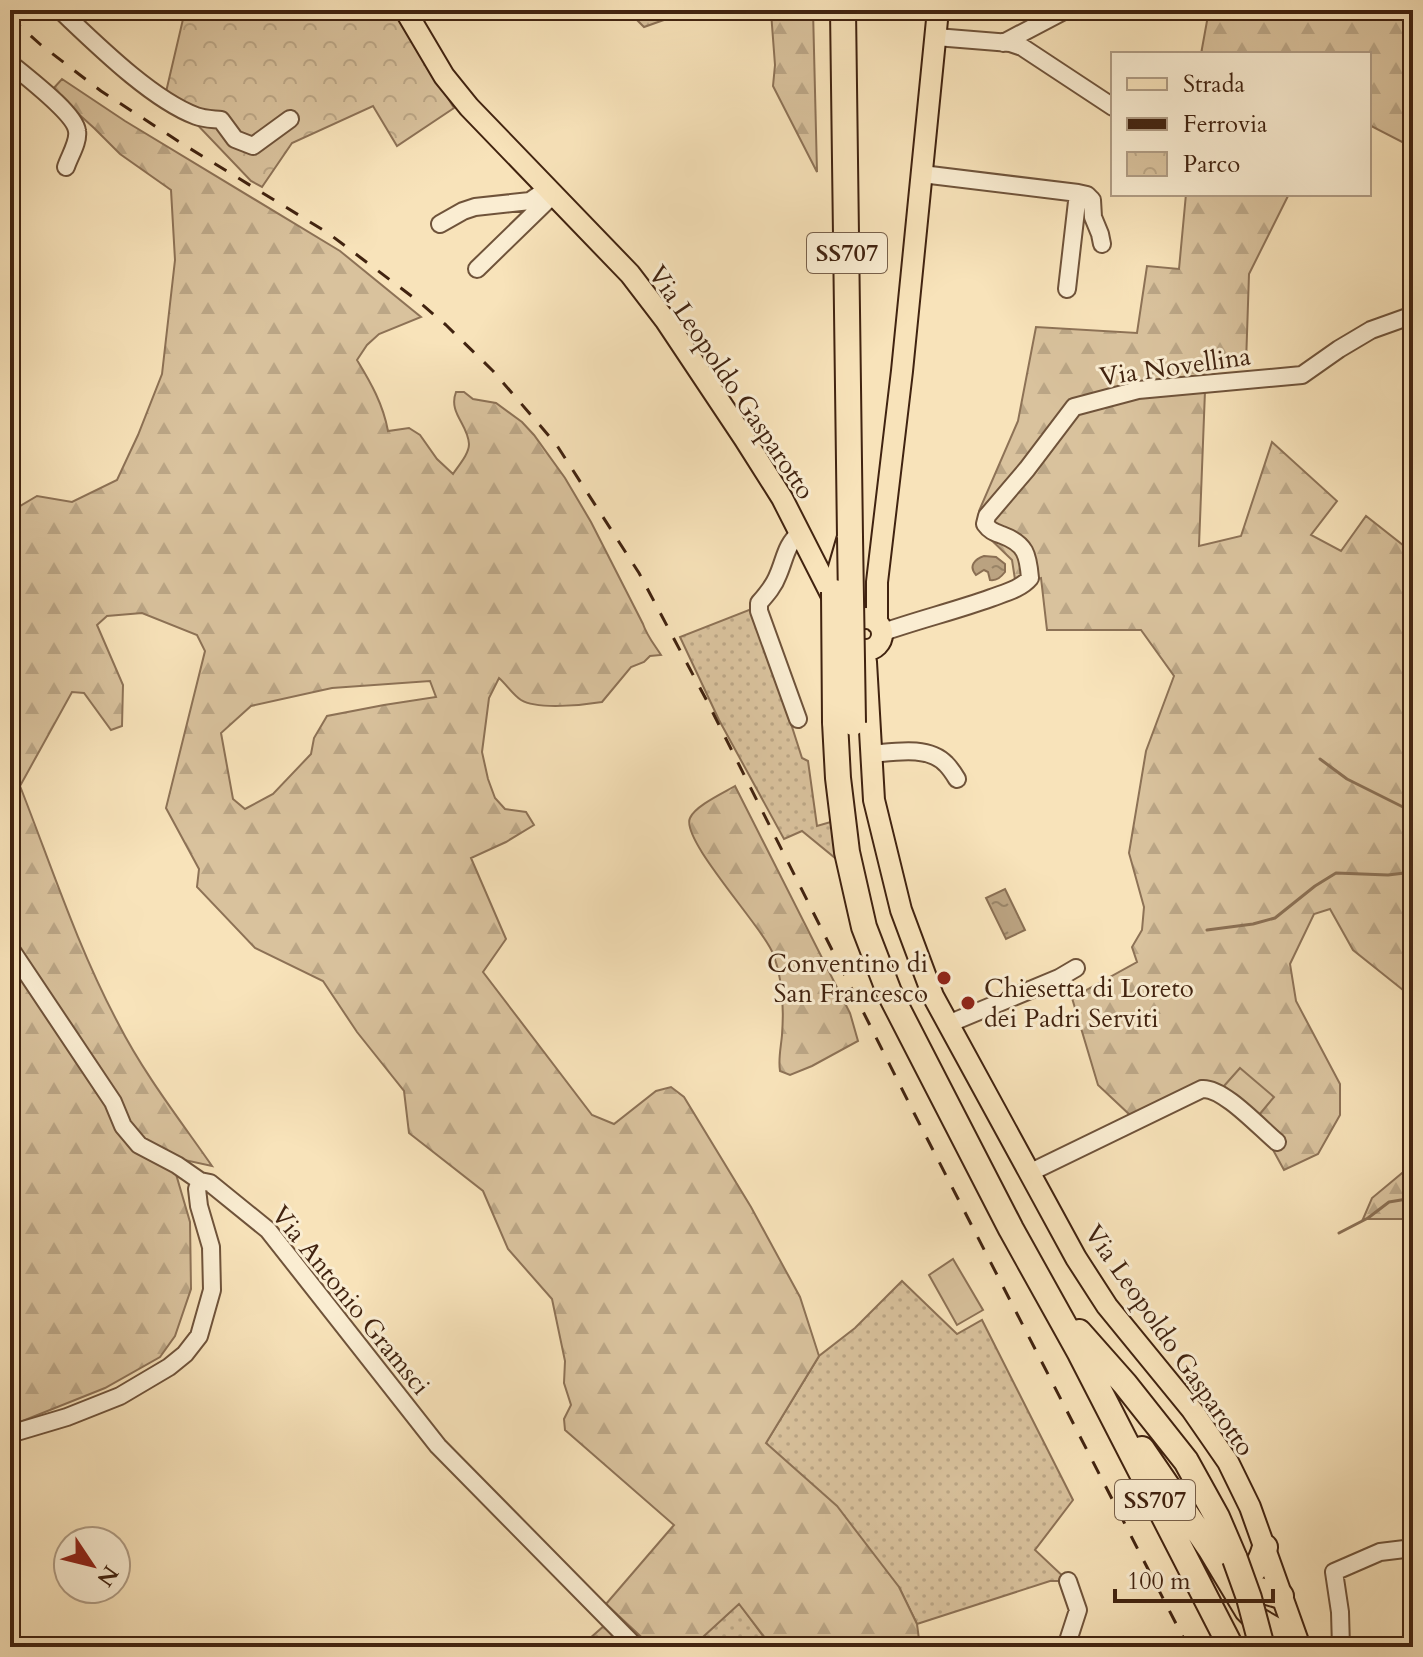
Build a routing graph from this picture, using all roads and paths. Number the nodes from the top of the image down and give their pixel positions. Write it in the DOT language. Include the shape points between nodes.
graph roads {
  1 [pos="60,10"];
  2 [pos="405,10"];
  3 [pos="831,10"];
  4 [pos="843,10"];
  5 [pos="938,10"];
  6 [pos="1066,10"];
  7 [pos="936,37"];
  8 [pos="1003,43"];
  9 [pos="10,63"];
  10 [pos="1111,106"];
  11 [pos="290,119"];
  12 [pos="66,167"];
  13 [pos="922,174"];
  14 [pos="550,192"];
  15 [pos="1078,193"];
  16 [pos="440,224"];
  17 [pos="1102,244"];
  18 [pos="477,269"];
  19 [pos="1067,289"];
  20 [pos="1413,315"];
  21 [pos="842,495"];
  22 [pos="800,533"];
  23 [pos="850,537"];
  24 [pos="832,592"];
  25 [pos="865,636"];
  26 [pos="798,719"];
  27 [pos="844,722"];
  28 [pos="871,754"];
  29 [pos="957,779"];
  30 [pos="10,948"];
  31 [pos="1076,968"];
  32 [pos="948,1024"];
  33 [pos="1277,1142"];
  34 [pos="1029,1173"];
  35 [pos="200,1181"];
  36 [pos="1080,1342"];
  37 [pos="10,1434"];
  38 [pos="1265,1547"];
  39 [pos="1413,1548"];
  40 [pos="1211,1550"];
  41 [pos="1238,1569"];
  42 [pos="1068,1581"];
  43 [pos="1281,1596"];
  44 [pos="1247,1610"];
  45 [pos="636,1647"];
  46 [pos="1066,1647"];
  47 [pos="1231,1647"];
  48 [pos="1262,1647"];
  49 [pos="1300,1647"];
  50 [pos="1341,1647"];
  1 -- 11 [label="street" via="143,84 200,118 221,120 235,139 253,146"];
  2 -- 14 [label="main road, Via Leopoldo Gasparotto" via="444,76"];
  3 -- 21 [label="highway, SS707"];
  4 -- 21 [label="highway, SS707"];
  5 -- 7 [label="main road"];
  6 -- 8 [label="street"];
  7 -- 8 [label="street"];
  7 -- 13 [label="main road"];
  8 -- 10 [label="street" via="1022,47"];
  9 -- 12 [label="street" via="70,115 77,137"];
  13 -- 15 [label="street"];
  13 -- 25 [label="main road" via="877,582"];
  14 -- 16 [label="street" via="530,201 475,207"];
  14 -- 18 [label="street"];
  14 -- 22 [label="main road, Via Leopoldo Gasparotto" via="630,274 666,321"];
  15 -- 17 [label="street" via="1092,200"];
  15 -- 19 [label="street"];
  20 -- 25 [label="street, Via Novellina" via="1371,330 1302,375 1138,390 1074,407 987,516 989,529 1022,546 1030,578 1025,584"];
  21 -- 23 [label="highway, SS707"];
  21 -- 24 [label="highway, SS707"];
  22 -- 24 [label="main road, Via Leopoldo Gasparotto"];
  22 -- 26 [label="street" via="790,540 778,577 759,603"];
  23 -- 24 [label="highway, SS707, bridge"];
  23 -- 27 [label="highway, SS707, bridge"];
  24 -- 25 [label="main road, Via Leopoldo Gasparotto"];
  24 -- 27 [label="highway, SS707, bridge"];
  25 -- 28 [label="main road, Via Leopoldo Gasparotto"];
  27 -- 36 [label="highway, SS707" via="841,815 864,927 889,992 1011,1229"];
  28 -- 29 [label="street" via="931,753"];
  28 -- 32 [label="main road, Via Leopoldo Gasparotto" via="874,800 901,910"];
  30 -- 35 [label="street, Via Antonio Gramsci" via="113,1102 123,1126 139,1145"];
  31 -- 32 [label="street"];
  32 -- 34 [label="main road, Via Leopoldo Gasparotto"];
  33 -- 34 [label="street" via="1223,1096 1202,1089"];
  34 -- 38 [label="main road, Via Leopoldo Gasparotto" via="1107,1306 1228,1462"];
  35 -- 37 [label="street" via="212,1290 199,1336 169,1367 120,1396"];
  35 -- 45 [label="street, Via Antonio Gramsci" via="210,1183 268,1230 438,1446"];
  36 -- 40 [label="highway" via="1143,1416 1164,1478"];
  36 -- 41 [label="highway, SS707" via="1125,1384 1186,1461"];
  36 -- 47 [label="highway, SS707"];
  38 -- 41 [label="highway" via="1247,1577"];
  38 -- 43 [label="main road, Via Leopoldo Gasparotto"];
  39 -- 50 [label="street" via="1380,1552 1334,1572"];
  40 -- 41 [label="highway"];
  40 -- 44 [label="highway"];
  41 -- 43 [label="highway" via="1253,1588"];
  41 -- 48 [label="highway, SS707, bridge"];
  42 -- 46 [label="street" via="1078,1610"];
  43 -- 44 [label="highway" via="1261,1610"];
  43 -- 49 [label="main road, Via Leopoldo Gasparotto"];
  44 -- 49 [label="highway"];
}
